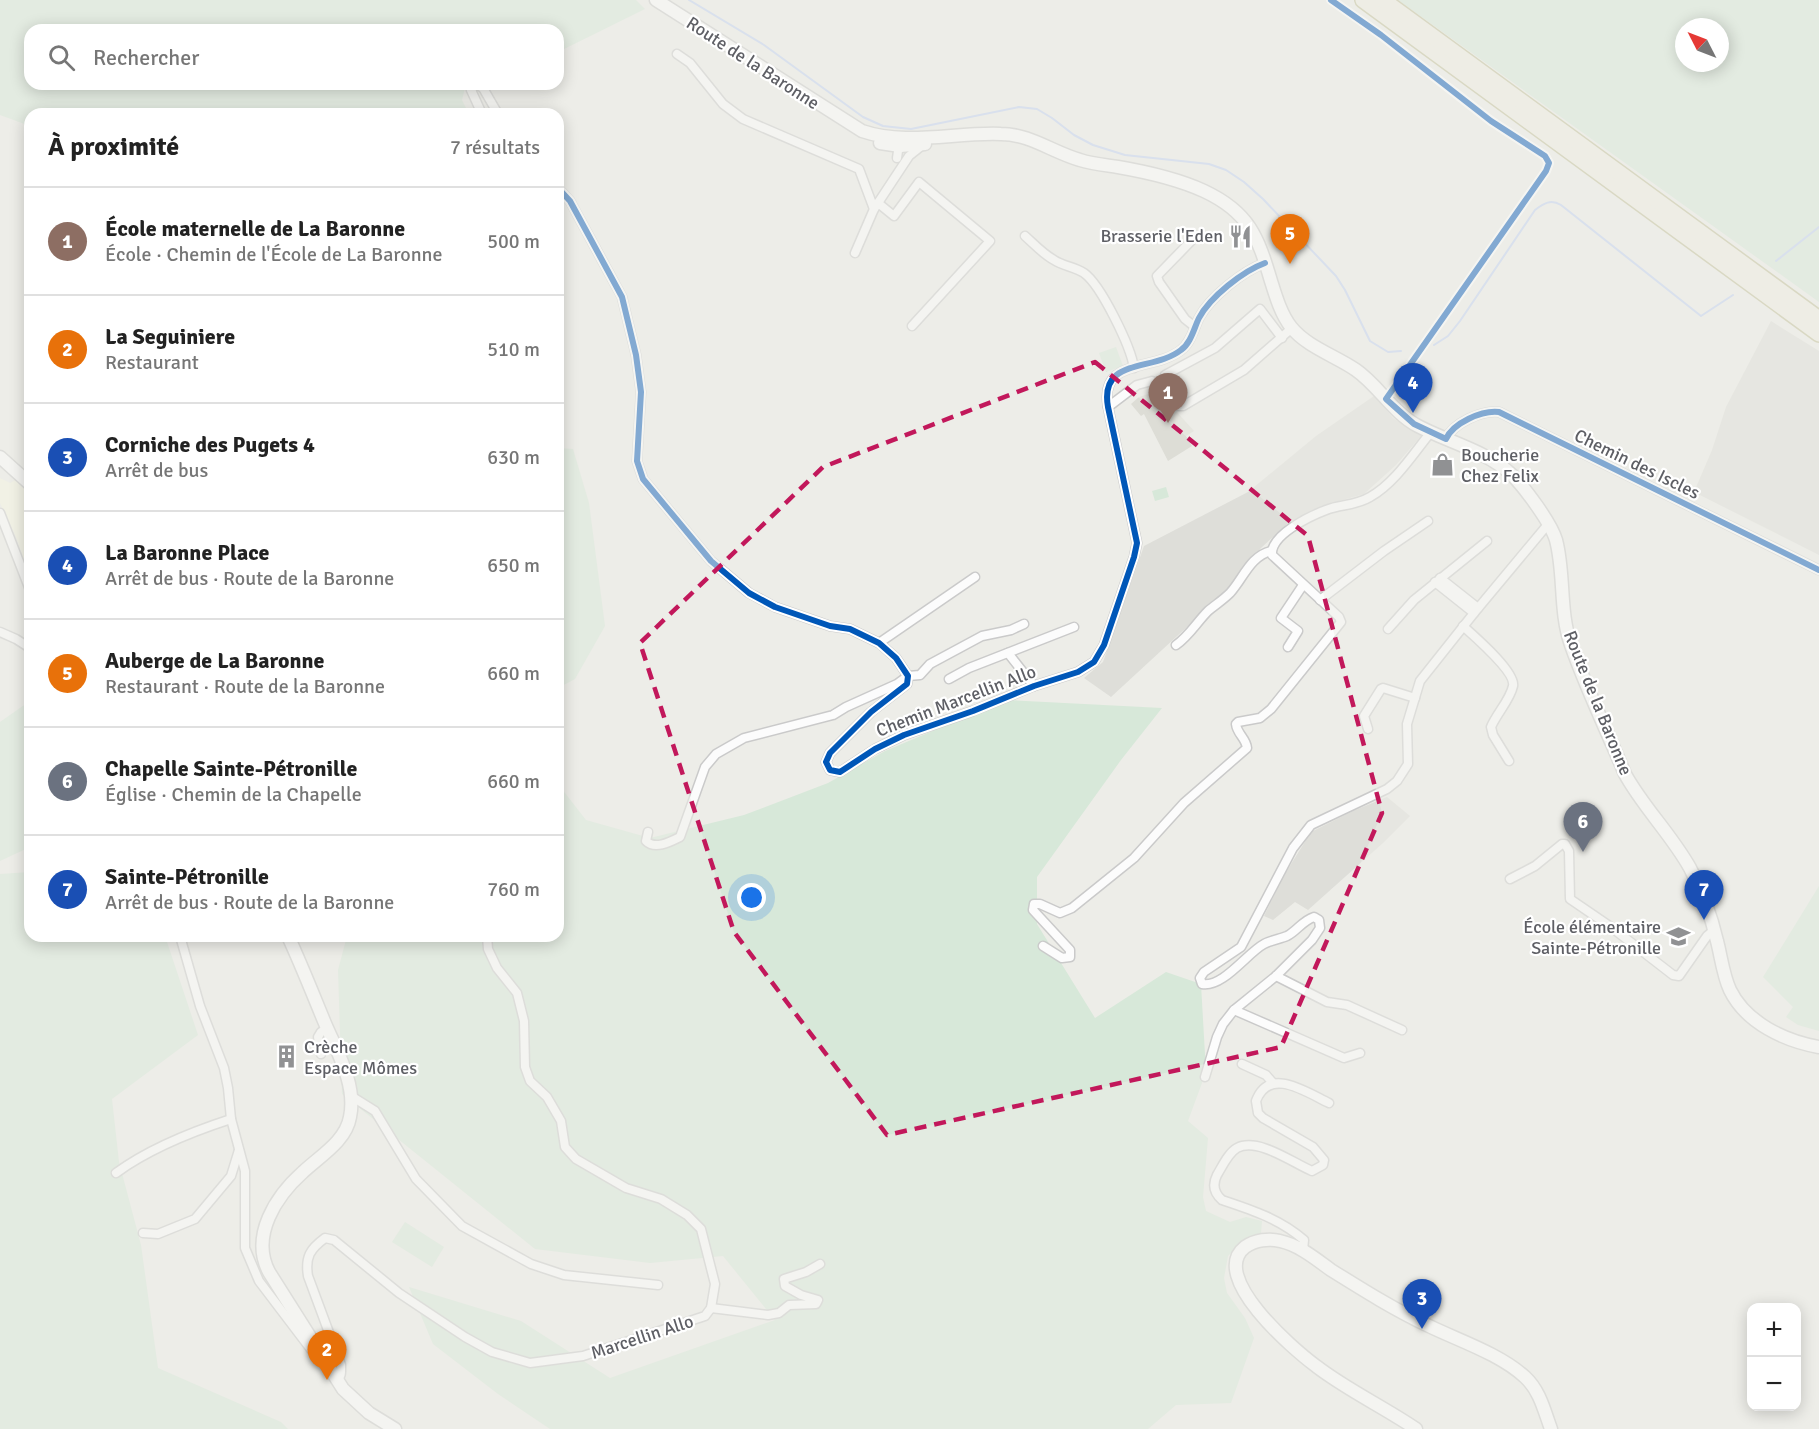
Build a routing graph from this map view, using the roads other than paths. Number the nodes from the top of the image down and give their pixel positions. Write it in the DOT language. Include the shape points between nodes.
graph roads {
  1 [pos="656,0"];
  2 [pos="1363,0"];
  3 [pos="1383,0"];
  4 [pos="677,54"];
  5 [pos="471,90"];
  6 [pos="484,90"];
  7 [pos="479,108"];
  8 [pos="495,108"];
  9 [pos="927,140"];
  10 [pos="899,147"];
  11 [pos="564,194"];
  12 [pos="876,206"];
  13 [pos="1025,236"];
  14 [pos="1194,238"];
  15 [pos="855,254"];
  16 [pos="1265,263"];
  17 [pos="1819,319"];
  18 [pos="912,327"];
  19 [pos="1195,327"];
  20 [pos="1292,328"];
  21 [pos="1819,334"];
  22 [pos="1282,338"];
  23 [pos="1134,368"];
  24 [pos="1165,375"];
  25 [pos="1108,407"];
  26 [pos="1431,432"];
  27 [pos="1446,439"];
  28 [pos="0,457"];
  29 [pos="24,479"];
  30 [pos="0,513"];
  31 [pos="1428,520"];
  32 [pos="1549,524"];
  33 [pos="1487,541"];
  34 [pos="1271,551"];
  35 [pos="1819,570"];
  36 [pos="24,575"];
  37 [pos="975,577"];
  38 [pos="1438,580"];
  39 [pos="1303,585"];
  40 [pos="1320,600"];
  41 [pos="1476,611"];
  42 [pos="1024,624"];
  43 [pos="1463,626"];
  44 [pos="1074,627"];
  45 [pos="1388,628"];
  46 [pos="0,632"];
  47 [pos="879,643"];
  48 [pos="24,644"];
  49 [pos="1176,645"];
  50 [pos="1288,647"];
  51 [pos="1008,653"];
  52 [pos="908,676"];
  53 [pos="949,679"];
  54 [pos="1034,686"];
  55 [pos="1415,698"];
  56 [pos="1368,729"];
  57 [pos="1509,761"];
  58 [pos="648,832"];
  59 [pos="1510,879"];
  60 [pos="1714,930"];
  61 [pos="182,942"];
  62 [pos="291,942"];
  63 [pos="487,942"];
  64 [pos="1042,946"];
  65 [pos="1276,976"];
  66 [pos="1234,1010"];
  67 [pos="327,1029"];
  68 [pos="1402,1030"];
  69 [pos="1819,1047"];
  70 [pos="1360,1053"];
  71 [pos="321,1054"];
  72 [pos="1242,1064"];
  73 [pos="1205,1077"];
  74 [pos="1273,1083"];
  75 [pos="351,1096"];
  76 [pos="1329,1103"];
  77 [pos="231,1119"];
  78 [pos="240,1149"];
  79 [pos="116,1173"];
  80 [pos="142,1233"];
  81 [pos="1303,1251"];
  82 [pos="820,1264"];
  83 [pos="658,1285"];
  84 [pos="711,1308"];
  85 [pos="323,1359"];
  86 [pos="337,1381"];
  87 [pos="395,1429"];
  88 [pos="1416,1429"];
  89 [pos="1551,1429"];
  1 -- 10 [label="main road, Route de la Baronne" via="851,125"];
  2 -- 21 [label="highway"];
  3 -- 17 [label="highway"];
  4 -- 12 [label="street" via="690,63 723,104 743,119 859,170"];
  5 -- 7 [label="street"];
  6 -- 8 [label="street"];
  9 -- 10 [label="main road, Route de la Baronne"];
  9 -- 10 [label="street"];
  9 -- 16 [label="main road, Route de la Baronne" via="1001,134 1025,137 1076,159 1183,183 1236,211 1255,235"];
  10 -- 12 [label="street" via="897,173"];
  11 -- 47 [label="street" via="622,297 641,392 637,461 643,479 711,561 749,593 775,607 849,629"];
  12 -- 15 [label="street"];
  12 -- 18 [label="street" via="894,216 919,183 990,241"];
  13 -- 23 [label="street" via="1054,261 1082,272 1098,287"];
  14 -- 19 [label="street" via="1157,276 1185,319"];
  16 -- 19 [label="street, Chemin Marcellin Allo" via="1239,276 1209,305"];
  16 -- 20 [label="main road, Route de la Baronne" via="1280,309"];
  19 -- 23 [label="street, Chemin Marcellin Allo" via="1184,349"];
  20 -- 22 [label="street"];
  20 -- 26 [label="main road, Route de la Baronne" via="1356,370 1405,417"];
  22 -- 24 [label="street" via="1260,309 1215,348"];
  22 -- 25 [label="street" via="1244,370 1183,406 1178,406 1152,381 1137,385"];
  23 -- 25 [label="street, Chemin Marcellin Allo" via="1111,379 1105,394"];
  25 -- 54 [label="street, Chemin Marcellin Allo" via="1137,543 1134,557 1104,645 1094,662 1078,672"];
  26 -- 27 [label="main road, Route de la Baronne"];
  26 -- 34 [label="street" via="1388,483 1371,496 1310,517 1276,541"];
  27 -- 32 [label="main road, Route de la Baronne" via="1503,468"];
  27 -- 35 [label="street, Chemin des Iscles" via="1451,430 1483,413 1499,412"];
  28 -- 29 [label="main road"];
  30 -- 36 [label="street"];
  31 -- 40 [label="street"];
  32 -- 41 [label="street"];
  32 -- 60 [label="main road, Route de la Baronne" via="1556,540 1572,648 1625,774 1689,867"];
  33 -- 38 [label="street"];
  34 -- 39 [label="street"];
  34 -- 49 [label="street" via="1262,553 1230,593"];
  37 -- 47 [label="street"];
  38 -- 41 [label="street"];
  38 -- 45 [label="street"];
  39 -- 40 [label="street"];
  39 -- 50 [label="street" via="1281,618 1298,631"];
  40 -- 64 [label="street" via="1341,622 1271,709 1260,718 1236,724 1247,748 1184,803 1134,858 1072,908 1060,913 1034,904 1033,910 1070,950 1070,957 1062,958"];
  41 -- 43 [label="street"];
  42 -- 52 [label="street" via="982,636 930,664 920,675"];
  43 -- 55 [label="street" via="1420,681"];
  43 -- 57 [label="street" via="1498,660 1513,682 1491,727"];
  44 -- 51 [label="street"];
  46 -- 48 [label="street"];
  47 -- 52 [label="street"];
  51 -- 53 [label="street"];
  51 -- 54 [label="street"];
  52 -- 54 [label="street, Chemin Marcellin Allo" via="907,684 871,712 830,753 826,762 830,770 840,772 904,735"];
  52 -- 58 [label="street" via="833,715 744,738 716,754 705,767 680,837 650,845 646,841"];
  55 -- 56 [label="street" via="1381,689 1364,716"];
  55 -- 65 [label="street" via="1407,724 1407,764 1397,781 1311,825 1293,848 1241,947 1200,978 1209,985 1264,944 1288,935 1306,920 1319,920 1320,928 1312,940"];
  59 -- 60 [label="street" via="1565,844 1569,851 1570,898 1673,975 1679,976"];
  60 -- 69 [label="main road, Route de la Baronne" via="1729,987 1742,1007 1775,1033"];
  61 -- 77 [label="street" via="200,1006 224,1068"];
  62 -- 67 [label="main road"];
  63 -- 84 [label="street, Marcellin Allo" via="497,968 517,993 524,1021 525,1067 530,1080 547,1097 561,1121 565,1147 626,1188 661,1199 701,1229 715,1284"];
  65 -- 66 [label="street"];
  65 -- 68 [label="street" via="1327,1002 1347,1005"];
  66 -- 70 [label="street" via="1344,1058"];
  66 -- 73 [label="street" via="1216,1037"];
  67 -- 71 [label="street" via="318,1036"];
  67 -- 75 [label="main road"];
  72 -- 74 [label="street" via="1266,1075"];
  74 -- 76 [label="street" via="1282,1082"];
  74 -- 81 [label="street" via="1258,1096 1258,1113 1313,1147 1324,1160 1323,1166 1312,1171 1274,1151 1239,1147 1215,1178 1215,1191 1222,1200 1282,1223 1304,1240"];
  75 -- 83 [label="street" via="375,1111 416,1179 462,1226 531,1264 564,1275"];
  75 -- 85 [label="main road" via="346,1130 283,1195 265,1225 261,1246 269,1272"];
  77 -- 78 [label="street"];
  77 -- 79 [label="street" via="137,1157"];
  78 -- 80 [label="street" via="231,1176 195,1219 159,1234"];
  78 -- 85 [label="street" via="246,1171 245,1248 259,1281 316,1356"];
  81 -- 88 [label="main road" via="1279,1241 1249,1244 1237,1256 1240,1284 1256,1308 1307,1359"];
  81 -- 89 [label="main road" via="1372,1296 1522,1374 1539,1394"];
  82 -- 84 [label="street" via="784,1279 784,1286 818,1300 816,1305 789,1305 768,1315"];
  84 -- 86 [label="street, Marcellin Allo" via="705,1316 583,1356 530,1363 492,1352 465,1337 399,1293 334,1240 326,1238 313,1248 306,1264 340,1365"];
  85 -- 86 [label="main road"];
  86 -- 87 [label="main road" via="359,1406"];
}
